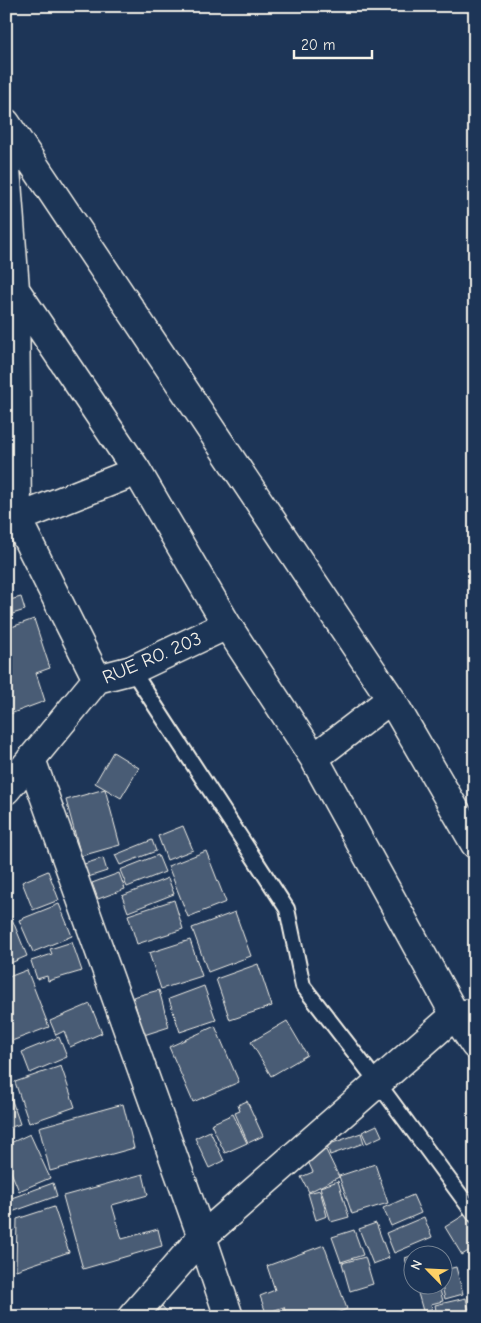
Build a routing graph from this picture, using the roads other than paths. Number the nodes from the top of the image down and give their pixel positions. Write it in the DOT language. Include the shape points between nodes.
graph roads {
  1 [pos="6,123"];
  2 [pos="6,168"];
  3 [pos="10,283"];
  4 [pos="137,470"];
  5 [pos="12,521"];
  6 [pos="227,625"];
  7 [pos="132,670"];
  8 [pos="97,679"];
  9 [pos="391,699"];
  10 [pos="314,758"];
  11 [pos="30,759"];
  12 [pos="6,790"];
  13 [pos="475,844"];
  14 [pos="465,1014"];
  15 [pos="475,1045"];
  16 [pos="378,1083"];
  17 [pos="475,1215"];
  18 [pos="202,1237"];
  19 [pos="132,1317"];
  20 [pos="229,1317"];
  1 -- 9 [label="street"];
  2 -- 3 [label="street"];
  3 -- 4 [label="street"];
  3 -- 5 [label="street"];
  4 -- 5 [label="street"];
  4 -- 6 [label="street"];
  5 -- 8 [label="street"];
  6 -- 7 [label="street, RUE RO. 203"];
  6 -- 10 [label="street"];
  7 -- 8 [label="street, RUE RO. 203"];
  7 -- 16 [label="lane" via="287,909 303,986"];
  8 -- 11 [label="street, RUE RO. 203"];
  9 -- 10 [label="street"];
  9 -- 13 [label="street"];
  10 -- 14 [label="street"];
  11 -- 12 [label="street, RUE RO. 203"];
  11 -- 18 [label="street"];
  14 -- 15 [label="street"];
  14 -- 16 [label="street"];
  16 -- 17 [label="lane"];
  16 -- 18 [label="street"];
  18 -- 19 [label="street"];
  18 -- 20 [label="street"];
}
